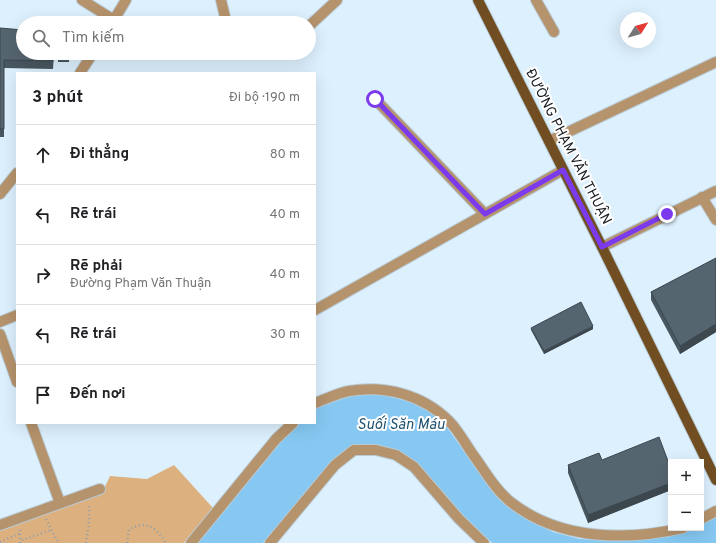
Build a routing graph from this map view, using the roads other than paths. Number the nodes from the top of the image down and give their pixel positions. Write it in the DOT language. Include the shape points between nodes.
graph roads {
  1 [pos="82,0"];
  2 [pos="126,0"];
  3 [pos="221,0"];
  4 [pos="337,0"];
  5 [pos="478,0"];
  6 [pos="536,0"];
  7 [pos="106,16"];
  8 [pos="116,16"];
  9 [pos="225,16"];
  10 [pos="316,20"];
  11 [pos="554,32"];
  12 [pos="88,60"];
  13 [pos="716,62"];
  14 [pos="81,72"];
  15 [pos="375,99"];
  16 [pos="549,141"];
  17 [pos="563,170"];
  18 [pos="16,174"];
  19 [pos="716,191"];
  20 [pos="0,194"];
  21 [pos="702,197"];
  22 [pos="485,214"];
  23 [pos="716,220"];
  24 [pos="602,247"];
  25 [pos="316,309"];
  26 [pos="16,315"];
  27 [pos="0,322"];
  28 [pos="0,334"];
  29 [pos="16,379"];
  30 [pos="316,403"];
  31 [pos="32,424"];
  32 [pos="292,424"];
  33 [pos="716,480"];
  34 [pos="100,489"];
  35 [pos="60,503"];
  36 [pos="716,511"];
  37 [pos="704,517"];
  38 [pos="0,524"];
  39 [pos="669,531"];
  40 [pos="191,543"];
  41 [pos="270,543"];
  42 [pos="484,543"];
  1 -- 7 [label="street"];
  2 -- 8 [label="street"];
  3 -- 9 [label="street"];
  4 -- 10 [label="street"];
  5 -- 16 [label="main road, ĐƯỜNG PHẠM VĂN THUẬN"];
  6 -- 11 [label="street"];
  12 -- 14 [label="street"];
  13 -- 16 [label="street"];
  15 -- 22 [label="street"];
  16 -- 17 [label="main road, ĐƯỜNG PHẠM VĂN THUẬN"];
  17 -- 22 [label="street"];
  17 -- 24 [label="main road, ĐƯỜNG PHẠM VĂN THUẬN"];
  18 -- 20 [label="street"];
  19 -- 21 [label="street"];
  21 -- 23 [label="street"];
  21 -- 24 [label="street"];
  22 -- 25 [label="street"];
  24 -- 33 [label="main road, ĐƯỜNG PHẠM VĂN THUẬN"];
  26 -- 27 [label="street"];
  28 -- 29 [label="street"];
  30 -- 39 [label="street" via="349,391 379,389 412,396 435,409 450,422 511,503 555,527 582,534 624,535"];
  31 -- 35 [label="street"];
  32 -- 40 [label="street" via="276,439"];
  34 -- 35 [label="street"];
  35 -- 38 [label="street"];
  36 -- 37 [label="street"];
  41 -- 42 [label="street" via="335,465 354,450 376,450 396,455 414,467 459,519"];
}
